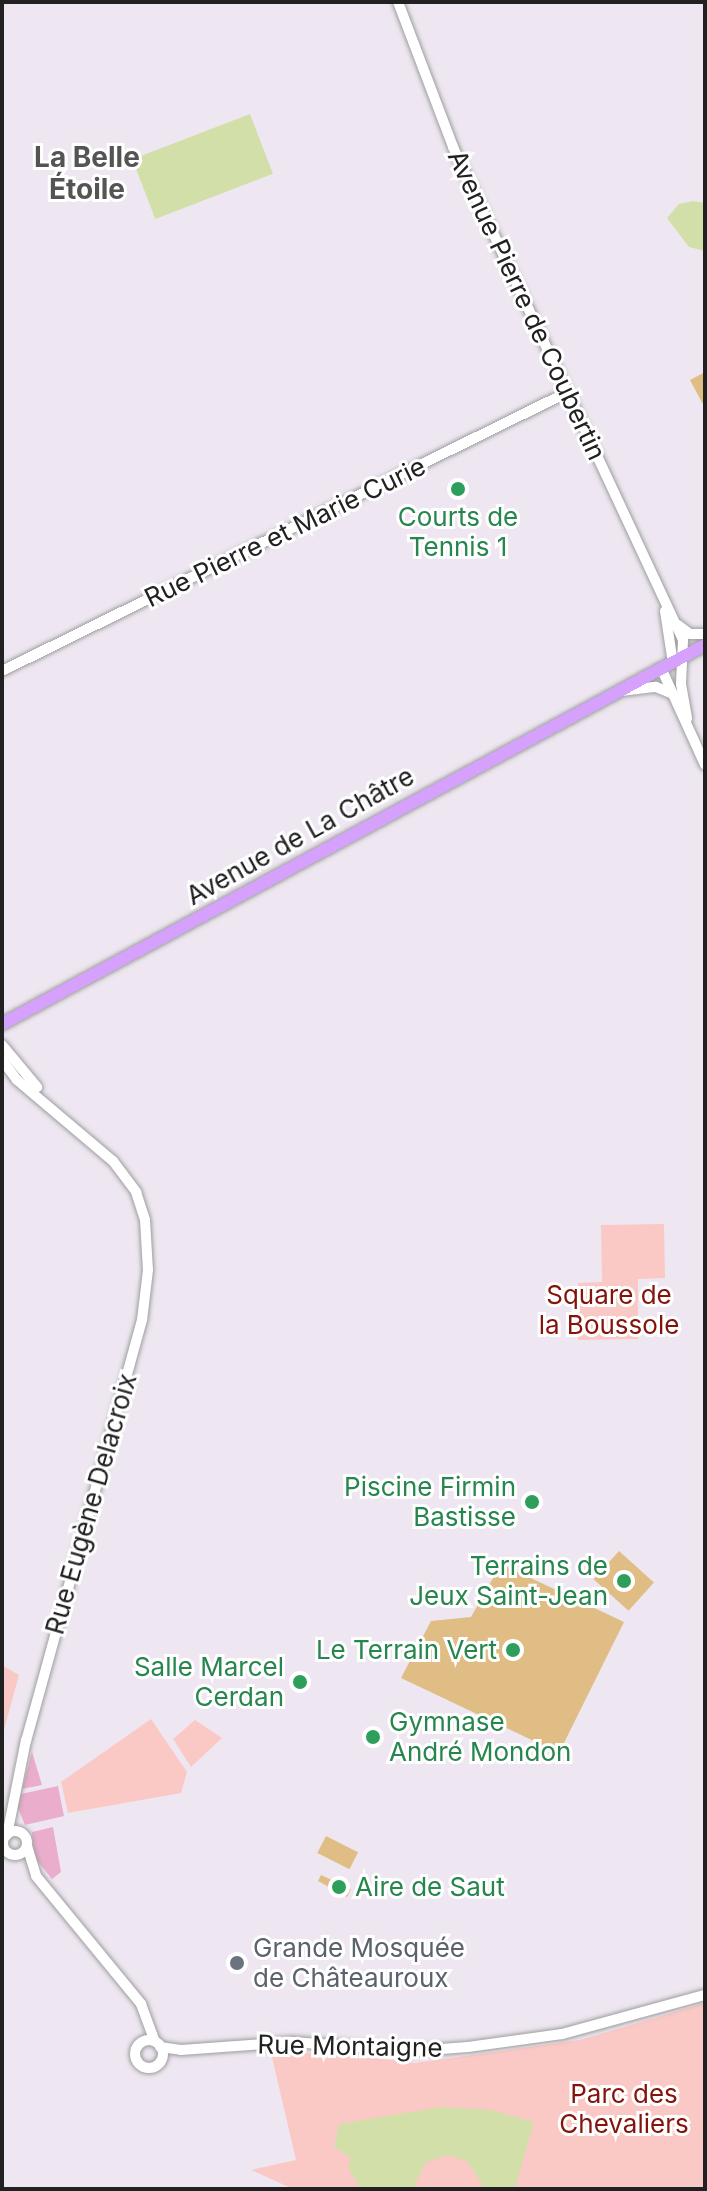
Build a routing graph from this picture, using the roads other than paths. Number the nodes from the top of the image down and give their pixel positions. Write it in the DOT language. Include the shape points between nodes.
graph roads {
  1 [pos="398,2"];
  2 [pos="568,392"];
  3 [pos="664,605"];
  4 [pos="676,624"];
  5 [pos="705,634"];
  6 [pos="705,645"];
  7 [pos="685,653"];
  8 [pos="668,667"];
  9 [pos="2,671"];
  10 [pos="621,691"];
  11 [pos="673,694"];
  12 [pos="686,706"];
  13 [pos="687,718"];
  14 [pos="705,765"];
  15 [pos="3,1025"];
  16 [pos="2,1044"];
  17 [pos="2,1060"];
  18 [pos="130,1184"];
  19 [pos="10,1805"];
  20 [pos="19,1832"];
  21 [pos="6,1845"];
  22 [pos="27,1846"];
  23 [pos="31,1868"];
  24 [pos="705,1995"];
  25 [pos="148,2016"];
  26 [pos="141,2043"];
  27 [pos="158,2044"];
  28 [pos="181,2050"];
  29 [pos="161,2060"];
  1 -- 2 [label="street, Avenue Pierre de Coubertin" via="453,147"];
  2 -- 3 [label="street, Avenue Pierre de Coubertin"];
  2 -- 9 [label="street, Rue Pierre et Marie Curie"];
  3 -- 4 [label="street, Avenue Pierre de Coubertin"];
  3 -- 8 [label="street, Avenue Pierre de Coubertin"];
  4 -- 5 [label="street, Avenue Pierre de Coubertin" via="690,634"];
  4 -- 7 [label="street, Avenue Pierre de Coubertin"];
  6 -- 7 [label="main road, Avenue de La Châtre"];
  7 -- 8 [label="main road, Avenue de La Châtre"];
  7 -- 12 [label="street" via="681,684"];
  8 -- 10 [label="main road, Avenue de La Châtre"];
  8 -- 11 [label="street"];
  8 -- 12 [label="street"];
  10 -- 11 [label="street, Avenue de La Châtre" via="656,687"];
  10 -- 15 [label="main road, Avenue de La Châtre" via="481,762"];
  11 -- 13 [label="street"];
  12 -- 13 [label="street"];
  13 -- 14 [label="street"];
  16 -- 18 [label="street" via="29,1080 120,1160"];
  17 -- 18 [label="street" via="17,1080 103,1152"];
  18 -- 19 [label="street, Rue Eugène Delacroix" via="139,1199 148,1270 142,1320"];
  19 -- 20 [label="street"];
  19 -- 21 [label="street, Rue Eugène Delacroix"];
  20 -- 21 [label="street"];
  20 -- 22 [label="street"];
  21 -- 22 [label="street"];
  21 -- 23 [label="street"];
  22 -- 23 [label="street"];
  23 -- 25 [label="street"];
  24 -- 28 [label="street, Rue Montaigne" via="578,2030 510,2042 415,2051 292,2042"];
  25 -- 26 [label="street"];
  25 -- 27 [label="street"];
  26 -- 27 [label="street"];
  26 -- 29 [label="street" via="135,2054 140,2065 152,2068"];
  27 -- 28 [label="street, Rue Montaigne"];
  27 -- 29 [label="street"];
  28 -- 29 [label="street, Rue Montaigne"];
}
